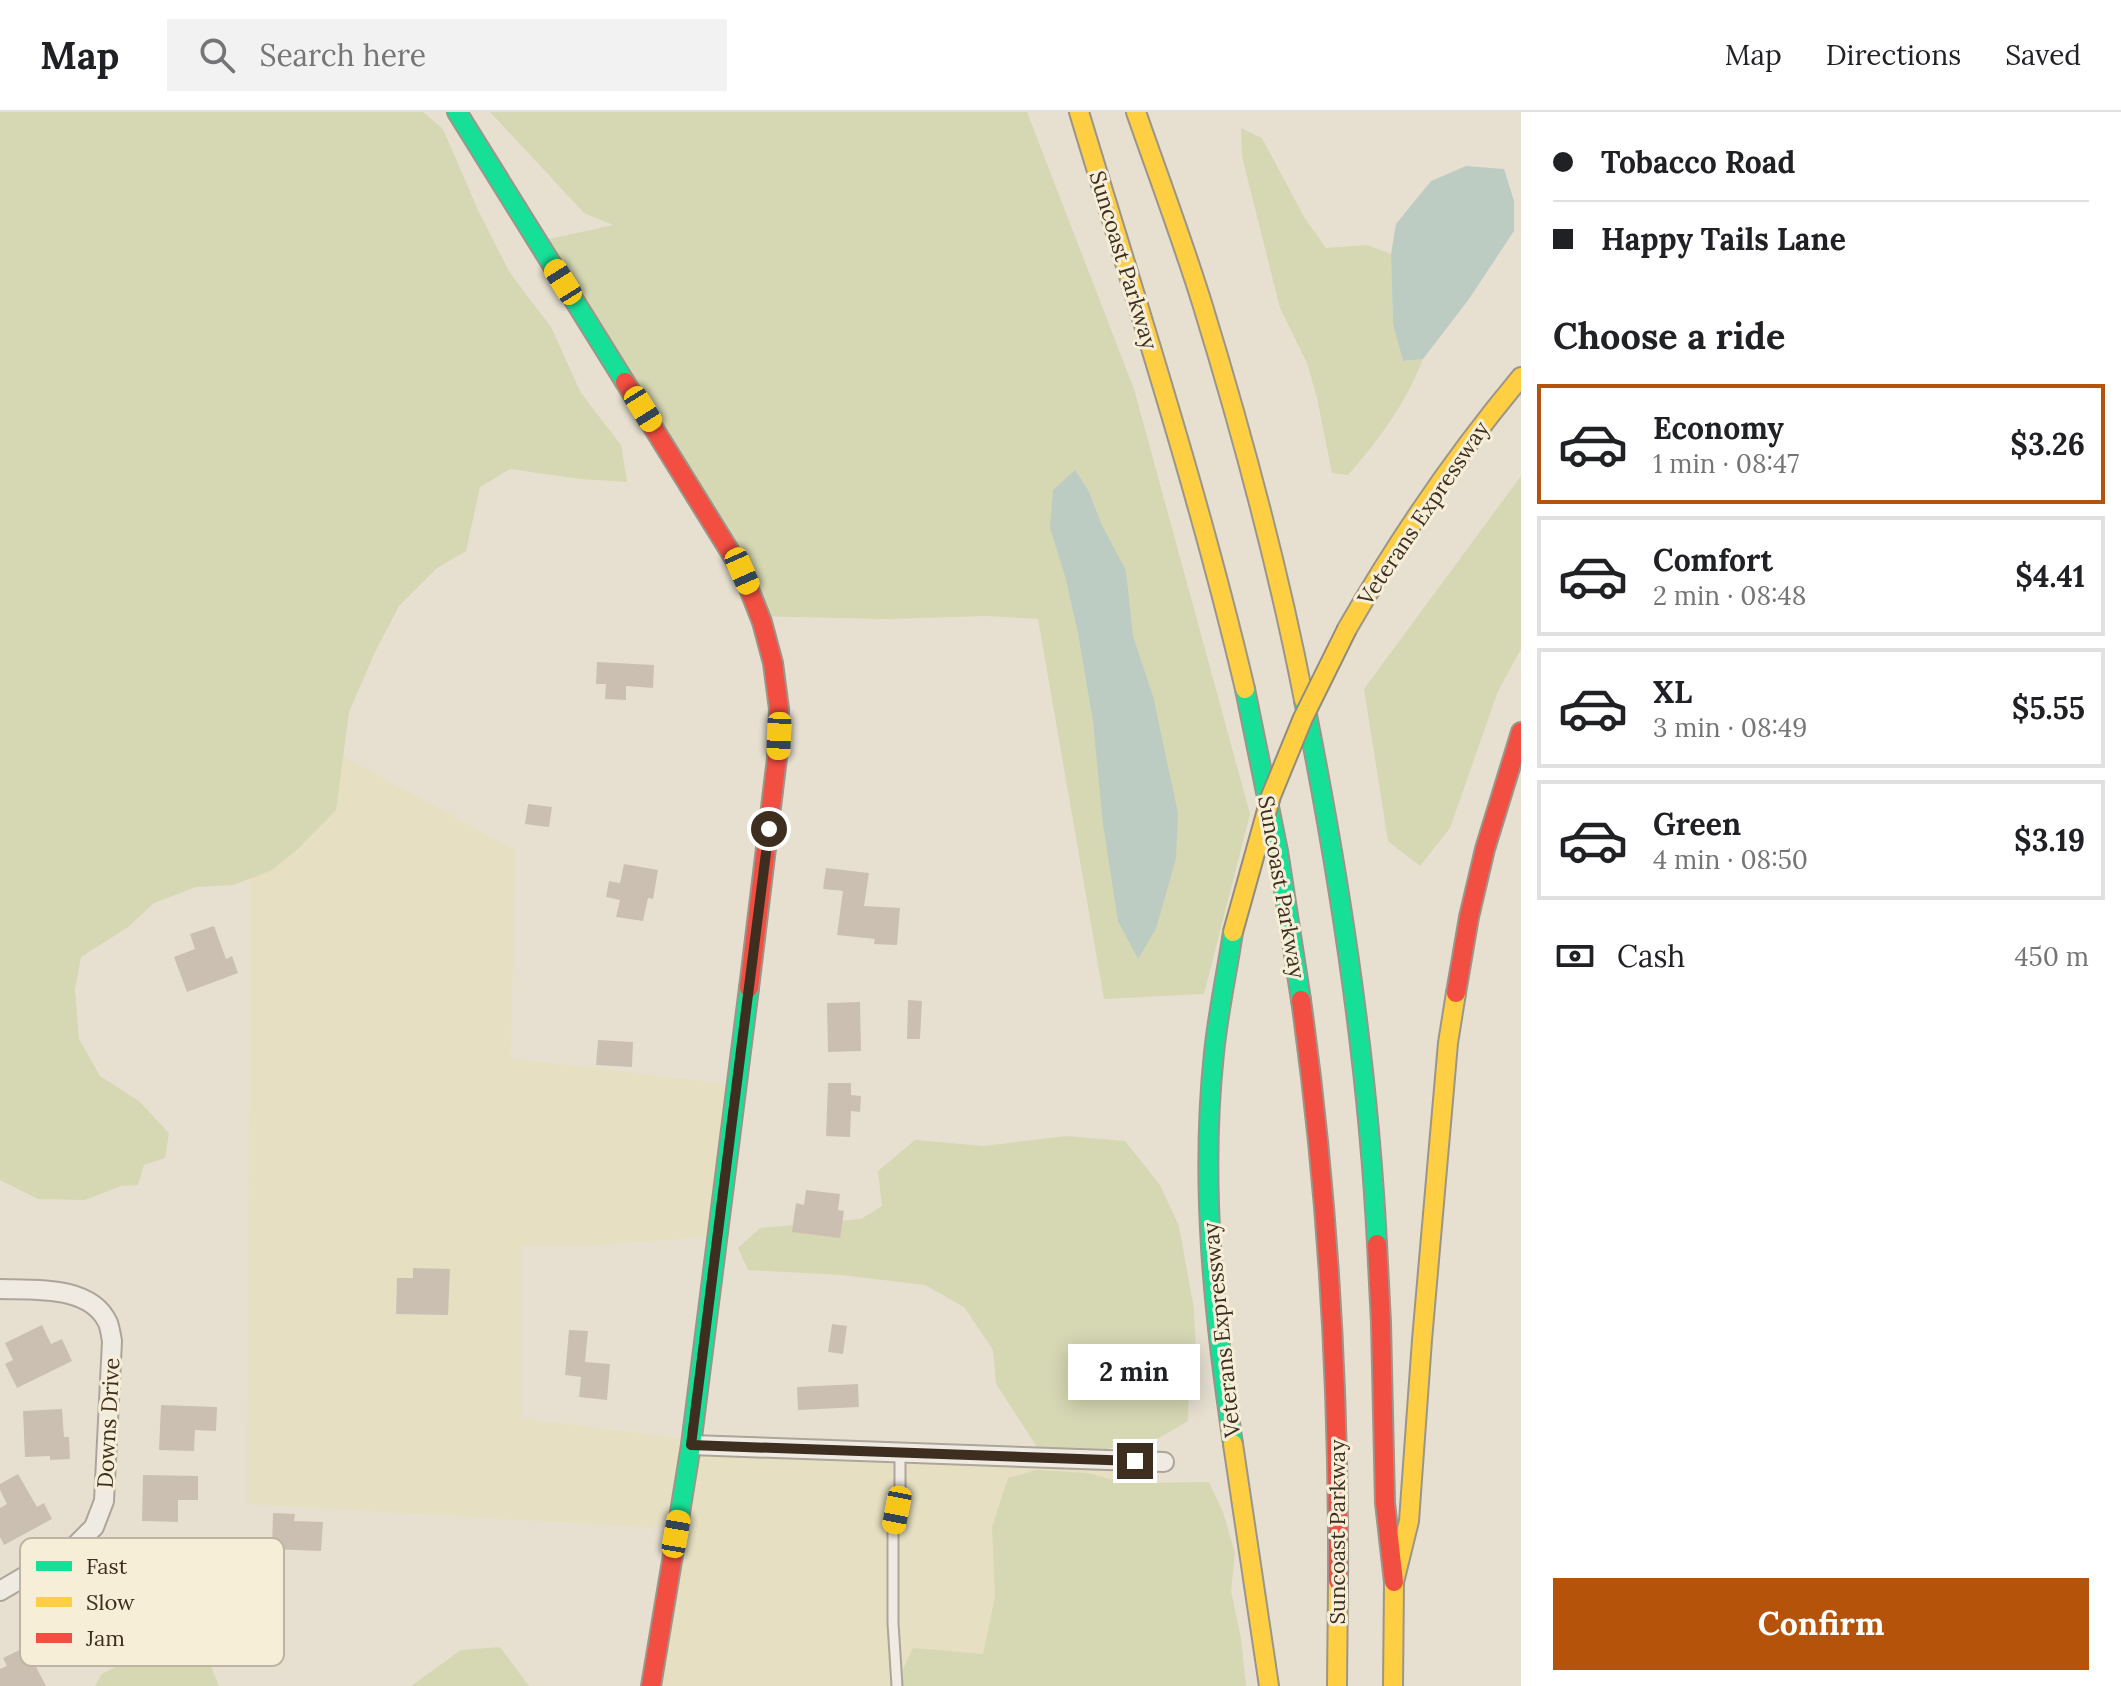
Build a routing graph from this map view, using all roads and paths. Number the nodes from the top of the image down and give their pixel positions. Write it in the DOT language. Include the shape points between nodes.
graph roads {
  1 [pos="457,112"];
  2 [pos="1079,112"];
  3 [pos="1136,112"];
  4 [pos="1163,131"];
  5 [pos="1081,179"];
  6 [pos="1201,300"];
  7 [pos="1154,357"];
  8 [pos="1521,377"];
  9 [pos="1521,732"];
  10 [pos="0,1289"];
  11 [pos="691,1445"];
  12 [pos="900,1453"];
  13 [pos="1164,1462"];
  14 [pos="83,1538"];
  15 [pos="20,1579"];
  16 [pos="1394,1582"];
  17 [pos="0,1591"];
  18 [pos="651,1686"];
  19 [pos="897,1686"];
  20 [pos="1269,1686"];
  21 [pos="1337,1686"];
  22 [pos="1393,1686"];
  1 -- 11 [label="main road" via="742,571 776,678 778,756"];
  2 -- 7 [label="main road, Suncoast Parkway"];
  3 -- 6 [label="main road"];
  4 -- 6 [label="main road"];
  5 -- 7 [label="main road"];
  6 -- 16 [label="main road" via="1288,617 1352,972 1373,1164 1385,1503"];
  7 -- 21 [label="main road, Suncoast Parkway" via="1245,691 1303,1009 1333,1334"];
  8 -- 20 [label="main road, Veterans Expressway, bridge" via="1423,505 1347,629 1271,796 1233,932 1213,1068 1209,1241 1221,1364"];
  9 -- 16 [label="main road" via="1469,917 1448,1043 1409,1521"];
  10 -- 14 [label="street, Downs Drive" via="65,1291 96,1306 108,1323 112,1341 104,1501 94,1527"];
  11 -- 12 [label="street"];
  11 -- 18 [label="main road"];
  12 -- 13 [label="street"];
  12 -- 19 [label="lane" via="893,1527"];
  15 -- 17 [label="street, Downs Drive"];
  16 -- 22 [label="main road"];
}
